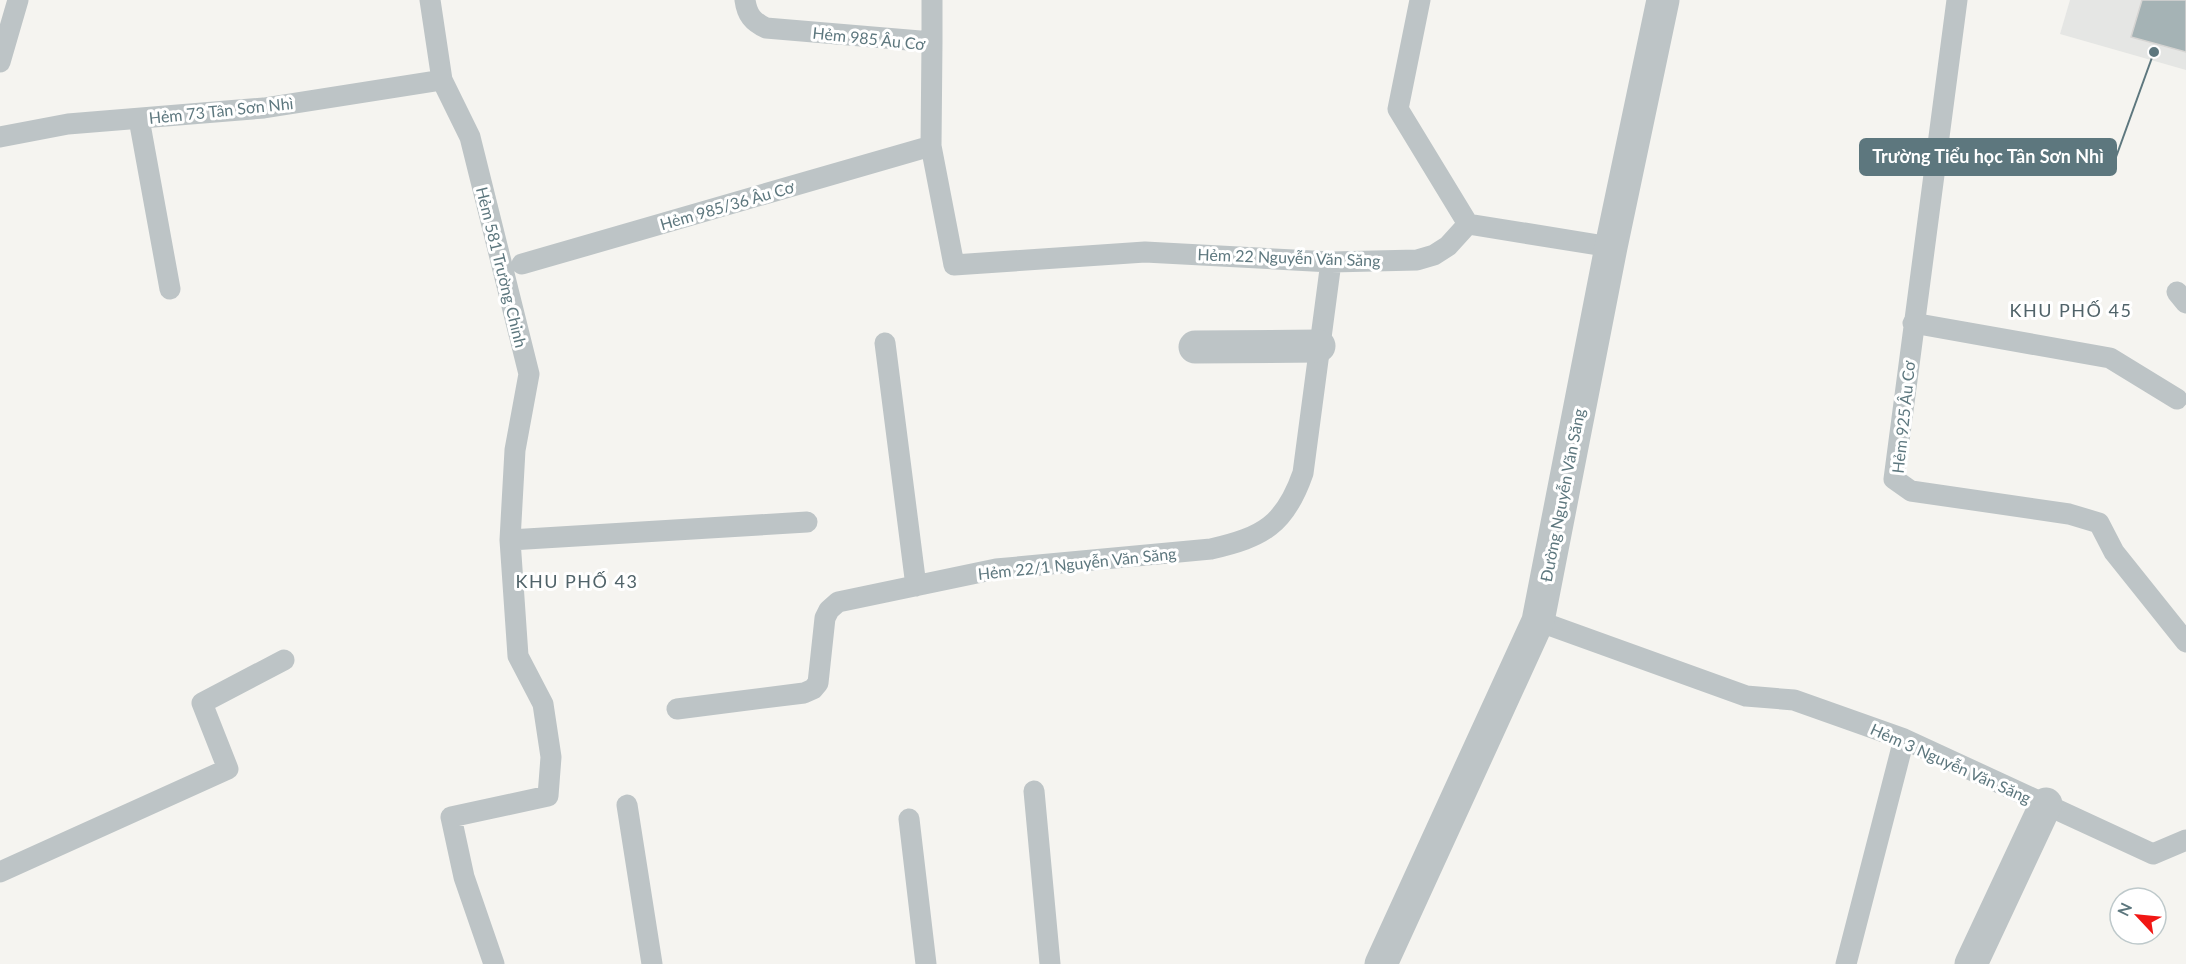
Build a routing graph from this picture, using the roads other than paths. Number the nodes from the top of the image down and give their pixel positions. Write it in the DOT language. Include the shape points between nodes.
graph roads {
  1 [pos="18,0"];
  2 [pos="430,0"];
  3 [pos="745,0"];
  4 [pos="932,0"];
  5 [pos="1420,0"];
  6 [pos="1662,0"];
  7 [pos="1957,0"];
  8 [pos="932,42"];
  9 [pos="0,62"];
  10 [pos="442,80"];
  11 [pos="139,119"];
  12 [pos="0,137"];
  13 [pos="932,146"];
  14 [pos="1468,224"];
  15 [pos="1611,247"];
  16 [pos="1331,262"];
  17 [pos="522,264"];
  18 [pos="954,265"];
  19 [pos="170,289"];
  20 [pos="1913,322"];
  21 [pos="885,343"];
  22 [pos="1319,346"];
  23 [pos="1195,347"];
  24 [pos="2177,399"];
  25 [pos="807,522"];
  26 [pos="510,540"];
  27 [pos="916,586"];
  28 [pos="1538,621"];
  29 [pos="2186,642"];
  30 [pos="284,660"];
  31 [pos="677,709"];
  32 [pos="1904,739"];
  33 [pos="1034,790"];
  34 [pos="2046,804"];
  35 [pos="627,805"];
  36 [pos="909,819"];
  37 [pos="2186,840"];
  38 [pos="0,872"];
  39 [pos="494,964"];
  40 [pos="652,964"];
  41 [pos="926,964"];
  42 [pos="1050,964"];
  43 [pos="1381,964"];
  44 [pos="1846,964"];
  45 [pos="1971,964"];
  1 -- 9 [label="lane"];
  2 -- 10 [label="lane, Hẻm 581 Trường Chinh"];
  3 -- 8 [label="lane, Hẻm 985 Âu Cơ" via="750,17 766,28"];
  4 -- 8 [label="lane"];
  5 -- 14 [label="lane" via="1398,109"];
  6 -- 15 [label="street, Đường Nguyễn Văn Săng"];
  7 -- 20 [label="lane, Hẻm 925 Âu Cơ"];
  8 -- 13 [label="lane, Hẻm 985 Âu Cơ"];
  10 -- 11 [label="lane, Hẻm 73 Tân Sơn Nhì" via="264,108"];
  10 -- 26 [label="lane, Hẻm 581 Trường Chinh" via="470,137 529,374 515,450"];
  11 -- 12 [label="lane, Hẻm 73 Tân Sơn Nhì" via="68,124"];
  11 -- 19 [label="lane"];
  13 -- 17 [label="lane, Hẻm 985/36 Âu Cơ"];
  13 -- 18 [label="lane, Hẻm 985 Âu Cơ"];
  14 -- 15 [label="lane"];
  14 -- 16 [label="lane, Hẻm 22 Nguyễn Văn Săng" via="1448,246 1417,260"];
  15 -- 28 [label="street, Đường Nguyễn Văn Săng"];
  16 -- 18 [label="lane, Hẻm 22 Nguyễn Văn Săng" via="1145,252"];
  16 -- 22 [label="lane, Hẻm 22/1 Nguyễn Văn Săng"];
  20 -- 24 [label="lane" via="2110,358"];
  20 -- 29 [label="lane, Hẻm 925 Âu Cơ" via="1894,479 1911,490 2069,513 2099,523 2114,552"];
  21 -- 27 [label="lane"];
  22 -- 23 [label="street"];
  22 -- 27 [label="lane, Hẻm 22/1 Nguyễn Văn Săng" via="1303,472 1287,510 1260,533 1211,549 996,569"];
  25 -- 26 [label="lane"];
  26 -- 39 [label="lane, Hẻm 581 Trường Chinh" via="518,656 543,704 551,757 548,796 451,817 464,876"];
  27 -- 31 [label="lane, Hẻm 22/1 Nguyễn Văn Săng" via="838,602 829,610 818,683 813,690"];
  28 -- 32 [label="lane, Hẻm 3 Nguyễn Văn Săng" via="1746,696 1794,700"];
  28 -- 43 [label="street, Đường Nguyễn Văn Săng"];
  30 -- 38 [label="lane" via="202,703 228,769"];
  32 -- 34 [label="lane, Hẻm 3 Nguyễn Văn Săng"];
  32 -- 44 [label="lane"];
  33 -- 42 [label="lane"];
  34 -- 37 [label="lane, Hẻm 3 Nguyễn Văn Săng" via="2153,854"];
  34 -- 45 [label="street"];
  35 -- 40 [label="lane"];
  36 -- 41 [label="lane"];
}
